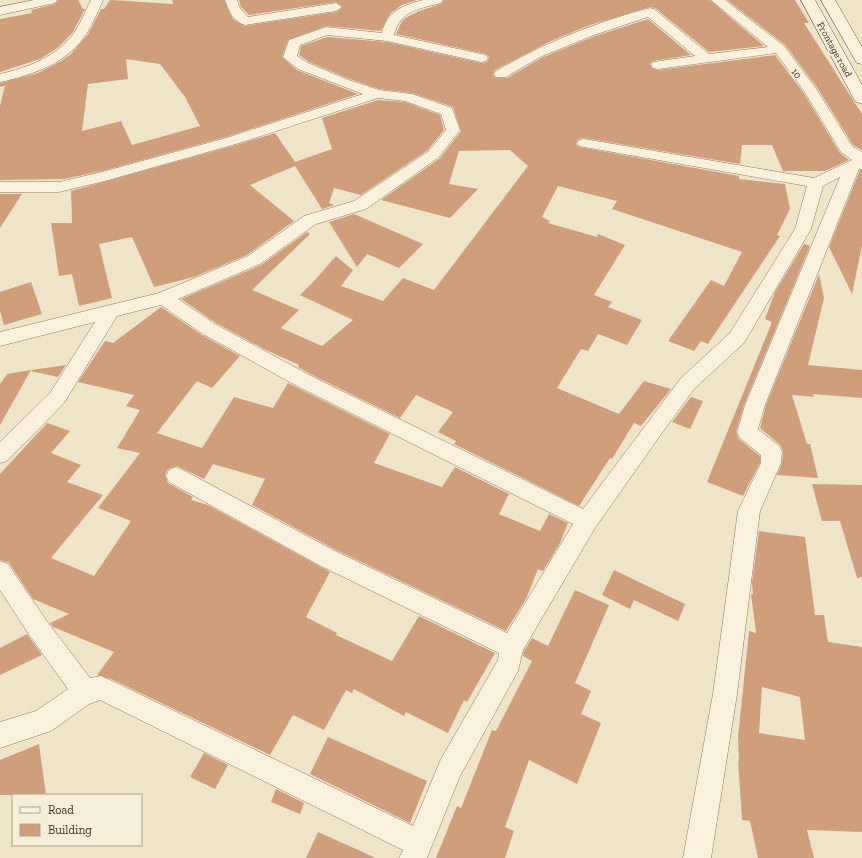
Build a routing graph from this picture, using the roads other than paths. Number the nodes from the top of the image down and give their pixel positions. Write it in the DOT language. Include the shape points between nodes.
graph roads {
  1 [pos="52,0"];
  2 [pos="96,0"];
  3 [pos="231,0"];
  4 [pos="437,0"];
  5 [pos="717,0"];
  6 [pos="808,0"];
  7 [pos="828,0"];
  8 [pos="337,3"];
  9 [pos="0,11"];
  10 [pos="326,31"];
  11 [pos="387,37"];
  12 [pos="779,49"];
  13 [pos="481,58"];
  14 [pos="707,59"];
  15 [pos="862,60"];
  16 [pos="658,65"];
  17 [pos="501,74"];
  18 [pos="0,78"];
  19 [pos="377,94"];
  20 [pos="862,99"];
  21 [pos="584,143"];
  22 [pos="859,162"];
  23 [pos="816,183"];
  24 [pos="0,186"];
  25 [pos="164,298"];
  26 [pos="110,312"];
  27 [pos="0,339"];
  28 [pos="0,455"];
  29 [pos="176,476"];
  30 [pos="587,521"];
  31 [pos="0,570"];
  32 [pos="512,647"];
  33 [pos="86,693"];
  34 [pos="0,735"];
  35 [pos="416,851"];
  36 [pos="697,858"];
  1 -- 9 [label="street"];
  2 -- 18 [label="street" via="80,34 66,50 20,74"];
  3 -- 8 [label="street" via="234,9 245,20"];
  4 -- 11 [label="street" via="399,12 389,23"];
  5 -- 12 [label="street, 10"];
  6 -- 20 [label="main road, Frontage road"];
  7 -- 15 [label="main road"];
  8 -- 10 [label="street"];
  10 -- 11 [label="street"];
  10 -- 19 [label="street" via="294,42 290,57 309,68"];
  11 -- 13 [label="street"];
  12 -- 14 [label="street"];
  12 -- 22 [label="street, 10" via="810,90 846,148"];
  14 -- 16 [label="street"];
  14 -- 17 [label="street" via="650,12 589,32 535,54"];
  19 -- 24 [label="street" via="232,141 59,187"];
  19 -- 25 [label="street" via="407,97 447,111 453,130 434,154 360,205 310,220 254,260"];
  21 -- 23 [label="street"];
  22 -- 23 [label="street"];
  22 -- 36 [label="street" via="755,405 747,432 772,452 771,463 749,511 725,694"];
  23 -- 30 [label="street" via="803,229 737,338 688,383"];
  25 -- 26 [label="street"];
  25 -- 30 [label="street" via="209,329 306,382"];
  26 -- 27 [label="street"];
  26 -- 28 [label="street" via="57,398"];
  29 -- 32 [label="street" via="326,558"];
  30 -- 32 [label="street"];
  31 -- 33 [label="street" via="38,628"];
  32 -- 35 [label="street" via="509,663 450,768"];
  33 -- 34 [label="street" via="42,722"];
  33 -- 35 [label="street" via="88,690 101,688"];
}
